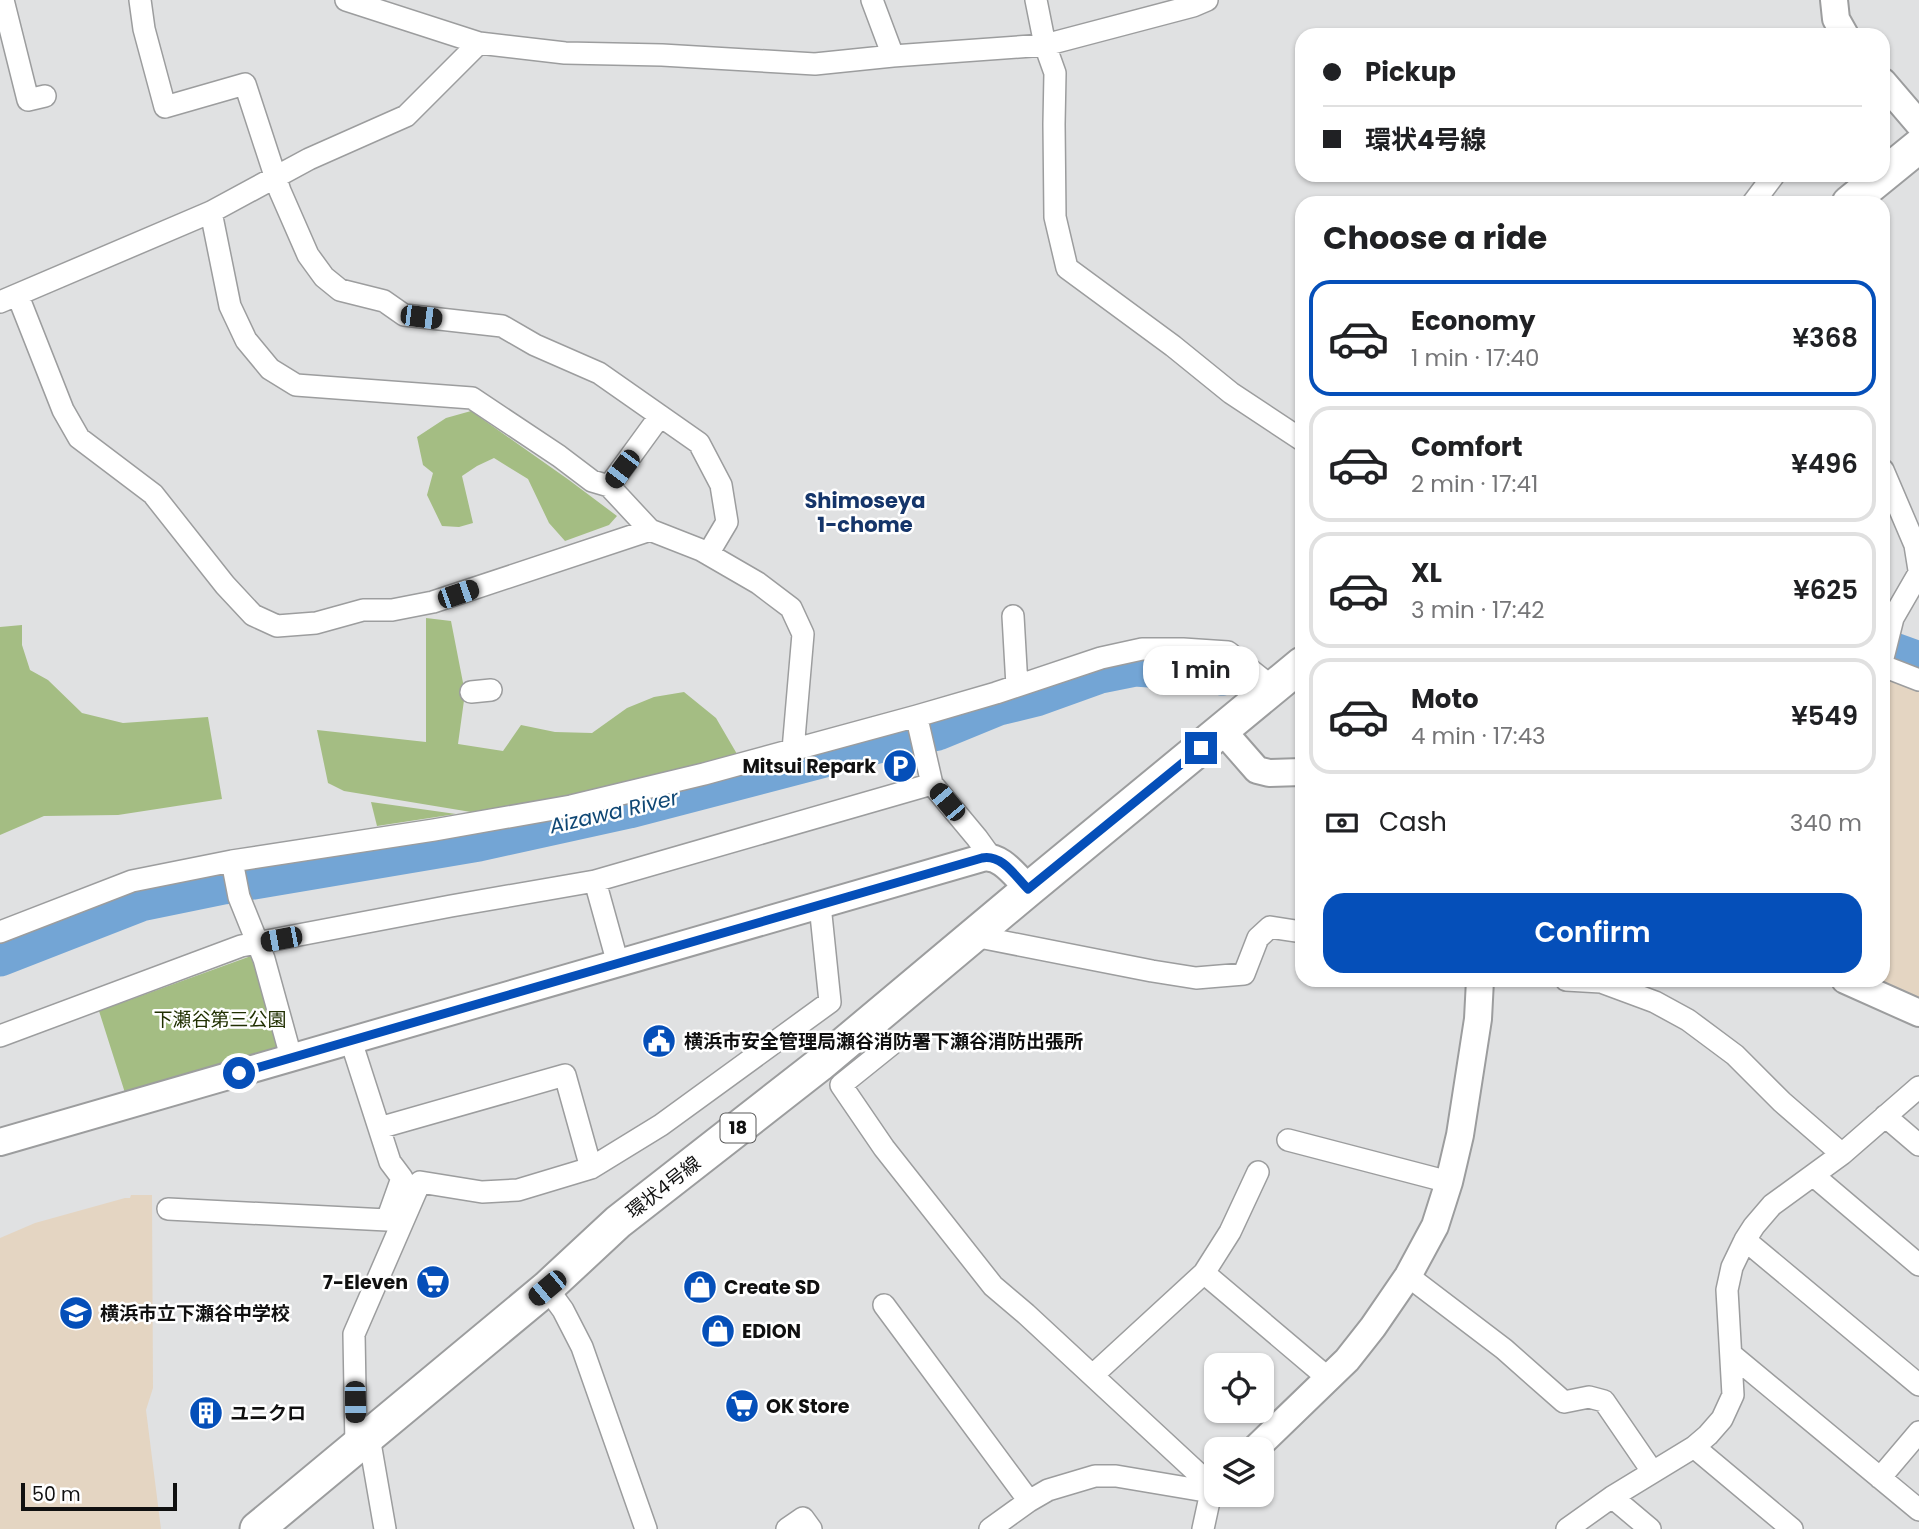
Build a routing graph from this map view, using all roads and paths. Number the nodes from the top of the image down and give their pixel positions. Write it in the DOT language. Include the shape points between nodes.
graph roads {
  1 [pos="3,0"];
  2 [pos="140,0"];
  3 [pos="346,0"];
  4 [pos="872,0"];
  5 [pos="1036,0"];
  6 [pos="1208,0"];
  7 [pos="1148,9"];
  8 [pos="479,43"];
  9 [pos="1045,45"];
  10 [pos="893,56"];
  11 [pos="1890,90"];
  12 [pos="45,96"];
  13 [pos="1919,124"];
  14 [pos="1919,146"];
  15 [pos="1890,170"];
  16 [pos="275,177"];
  17 [pos="1875,182"];
  18 [pos="1858,196"];
  19 [pos="211,212"];
  20 [pos="9,299"];
  21 [pos="660,416"];
  22 [pos="1295,435"];
  23 [pos="609,486"];
  24 [pos="1890,486"];
  25 [pos="650,530"];
  26 [pos="708,554"];
  27 [pos="1919,572"];
  28 [pos="1013,616"];
  29 [pos="1890,629"];
  30 [pos="1890,669"];
  31 [pos="1289,675"];
  32 [pos="1919,681"];
  33 [pos="1017,686"];
  34 [pos="918,723"];
  35 [pos="1223,730"];
  36 [pos="793,750"];
  37 [pos="1295,772"];
  38 [pos="932,784"];
  39 [pos="990,856"];
  40 [pos="233,866"];
  41 [pos="595,881"];
  42 [pos="1028,889"];
  43 [pos="821,905"];
  44 [pos="1295,931"];
  45 [pos="0,932"];
  46 [pos="974,936"];
  47 [pos="257,943"];
  48 [pos="618,964"];
  49 [pos="1479,987"];
  50 [pos="1614,987"];
  51 [pos="1861,987"];
  52 [pos="1919,1013"];
  53 [pos="0,1036"];
  54 [pos="351,1041"];
  55 [pos="892,1044"];
  56 [pos="292,1057"];
  57 [pos="1919,1087"];
  58 [pos="1885,1116"];
  59 [pos="379,1128"];
  60 [pos="1288,1140"];
  61 [pos="0,1142"];
  62 [pos="1919,1145"];
  63 [pos="1842,1154"];
  64 [pos="591,1168"];
  65 [pos="1258,1172"];
  66 [pos="1814,1176"];
  67 [pos="1450,1182"];
  68 [pos="168,1209"];
  69 [pos="1745,1240"];
  70 [pos="1919,1265"];
  71 [pos="1205,1273"];
  72 [pos="1408,1276"];
  73 [pos="547,1288"];
  74 [pos="884,1305"];
  75 [pos="1732,1355"];
  76 [pos="1093,1375"];
  77 [pos="1328,1378"];
  78 [pos="1919,1385"];
  79 [pos="1919,1432"];
  80 [pos="1267,1437"];
  81 [pos="363,1442"];
  82 [pos="1694,1447"];
  83 [pos="1652,1471"];
  84 [pos="1880,1478"];
  85 [pos="1204,1479"];
  86 [pos="1204,1489"];
  87 [pos="1612,1497"];
  88 [pos="1029,1501"];
  89 [pos="1209,1507"];
  90 [pos="1919,1510"];
  91 [pos="257,1529"];
  92 [pos="385,1529"];
  93 [pos="646,1529"];
  94 [pos="787,1529"];
  95 [pos="811,1529"];
  96 [pos="990,1529"];
  97 [pos="1203,1529"];
  98 [pos="1567,1529"];
  99 [pos="1650,1529"];
  100 [pos="1792,1529"];
  1 -- 12 [label="street" via="28,100"];
  2 -- 16 [label="street" via="165,107 245,84"];
  3 -- 8 [label="street"];
  4 -- 10 [label="street"];
  5 -- 9 [label="street"];
  6 -- 7 [label="street"];
  7 -- 9 [label="street"];
  8 -- 10 [label="street" via="565,53 815,64"];
  8 -- 16 [label="street" via="406,116"];
  9 -- 10 [label="street"];
  9 -- 22 [label="street" via="1055,73 1055,217 1067,268 1231,393"];
  11 -- 13 [label="street"];
  14 -- 15 [label="main road"];
  16 -- 19 [label="street"];
  16 -- 21 [label="street" via="307,254 340,290 384,301 404,315 502,327 599,373"];
  17 -- 18 [label="main road"];
  19 -- 20 [label="street"];
  19 -- 23 [label="street" via="230,306 246,340 270,369 296,385 471,398 592,481"];
  20 -- 25 [label="street" via="79,438 153,494 253,615 277,626 433,602"];
  21 -- 23 [label="street"];
  21 -- 26 [label="street" via="698,443 721,485 727,522"];
  23 -- 25 [label="street"];
  24 -- 27 [label="street" via="1915,545"];
  25 -- 26 [label="street"];
  26 -- 36 [label="street" via="791,608 803,634"];
  27 -- 29 [label="street"];
  28 -- 33 [label="street"];
  30 -- 32 [label="street"];
  31 -- 33 [label="street" via="1228,652 1142,649"];
  31 -- 35 [label="main road, 環状4号線 / 18"];
  33 -- 36 [label="street"];
  34 -- 38 [label="street"];
  35 -- 37 [label="street" via="1256,770"];
  35 -- 42 [label="main road, 環状4号線 / 18"];
  36 -- 40 [label="street" via="571,806"];
  38 -- 39 [label="street"];
  38 -- 41 [label="street"];
  39 -- 42 [label="street"];
  39 -- 43 [label="street"];
  40 -- 45 [label="street" via="132,881"];
  40 -- 47 [label="street"];
  41 -- 47 [label="street"];
  41 -- 48 [label="street"];
  42 -- 46 [label="main road, 環状4号線 / 18"];
  43 -- 48 [label="street"];
  43 -- 64 [label="street" via="830,1002 661,1125"];
  44 -- 46 [label="street" via="1270,927 1258,937 1244,974 1196,978"];
  46 -- 73 [label="main road, 環状4号線 / 18" via="618,1222"];
  47 -- 53 [label="street"];
  47 -- 56 [label="street"];
  48 -- 54 [label="street"];
  49 -- 67 [label="street"];
  50 -- 63 [label="street" via="1688,1020 1735,1055"];
  51 -- 52 [label="street"];
  54 -- 56 [label="street"];
  54 -- 59 [label="street"];
  55 -- 76 [label="street" via="841,1086 993,1286"];
  56 -- 61 [label="street"];
  57 -- 58 [label="street"];
  58 -- 62 [label="street"];
  58 -- 63 [label="street"];
  59 -- 64 [label="street" via="565,1075"];
  59 -- 68 [label="street" via="390,1162 402,1178 387,1220"];
  60 -- 67 [label="street"];
  63 -- 66 [label="street"];
  64 -- 81 [label="street" via="518,1190 482,1192 420,1182 354,1334"];
  65 -- 71 [label="street"];
  66 -- 69 [label="street" via="1772,1205"];
  66 -- 70 [label="street"];
  67 -- 72 [label="street" via="1435,1226"];
  69 -- 75 [label="street" via="1727,1290"];
  69 -- 78 [label="street"];
  71 -- 76 [label="street"];
  71 -- 77 [label="street"];
  72 -- 77 [label="street" via="1347,1360"];
  72 -- 83 [label="street" via="1504,1349 1564,1402 1589,1397 1604,1401"];
  73 -- 81 [label="main road, 環状4号線 / 18"];
  73 -- 93 [label="street" via="582,1347"];
  74 -- 88 [label="street"];
  75 -- 82 [label="street" via="1733,1395 1722,1419"];
  75 -- 84 [label="street"];
  76 -- 85 [label="street"];
  77 -- 80 [label="street"];
  79 -- 84 [label="street"];
  81 -- 91 [label="main road, 環状4号線 / 18"];
  81 -- 92 [label="street"];
  82 -- 83 [label="street"];
  82 -- 100 [label="street"];
  83 -- 87 [label="street"];
  84 -- 90 [label="street"];
  86 -- 88 [label="street" via="1095,1476 1048,1490"];
  87 -- 98 [label="street"];
  87 -- 99 [label="street"];
  88 -- 96 [label="street"];
  89 -- 97 [label="street"];
  94 -- 95 [label="street" via="803,1518"];
}
